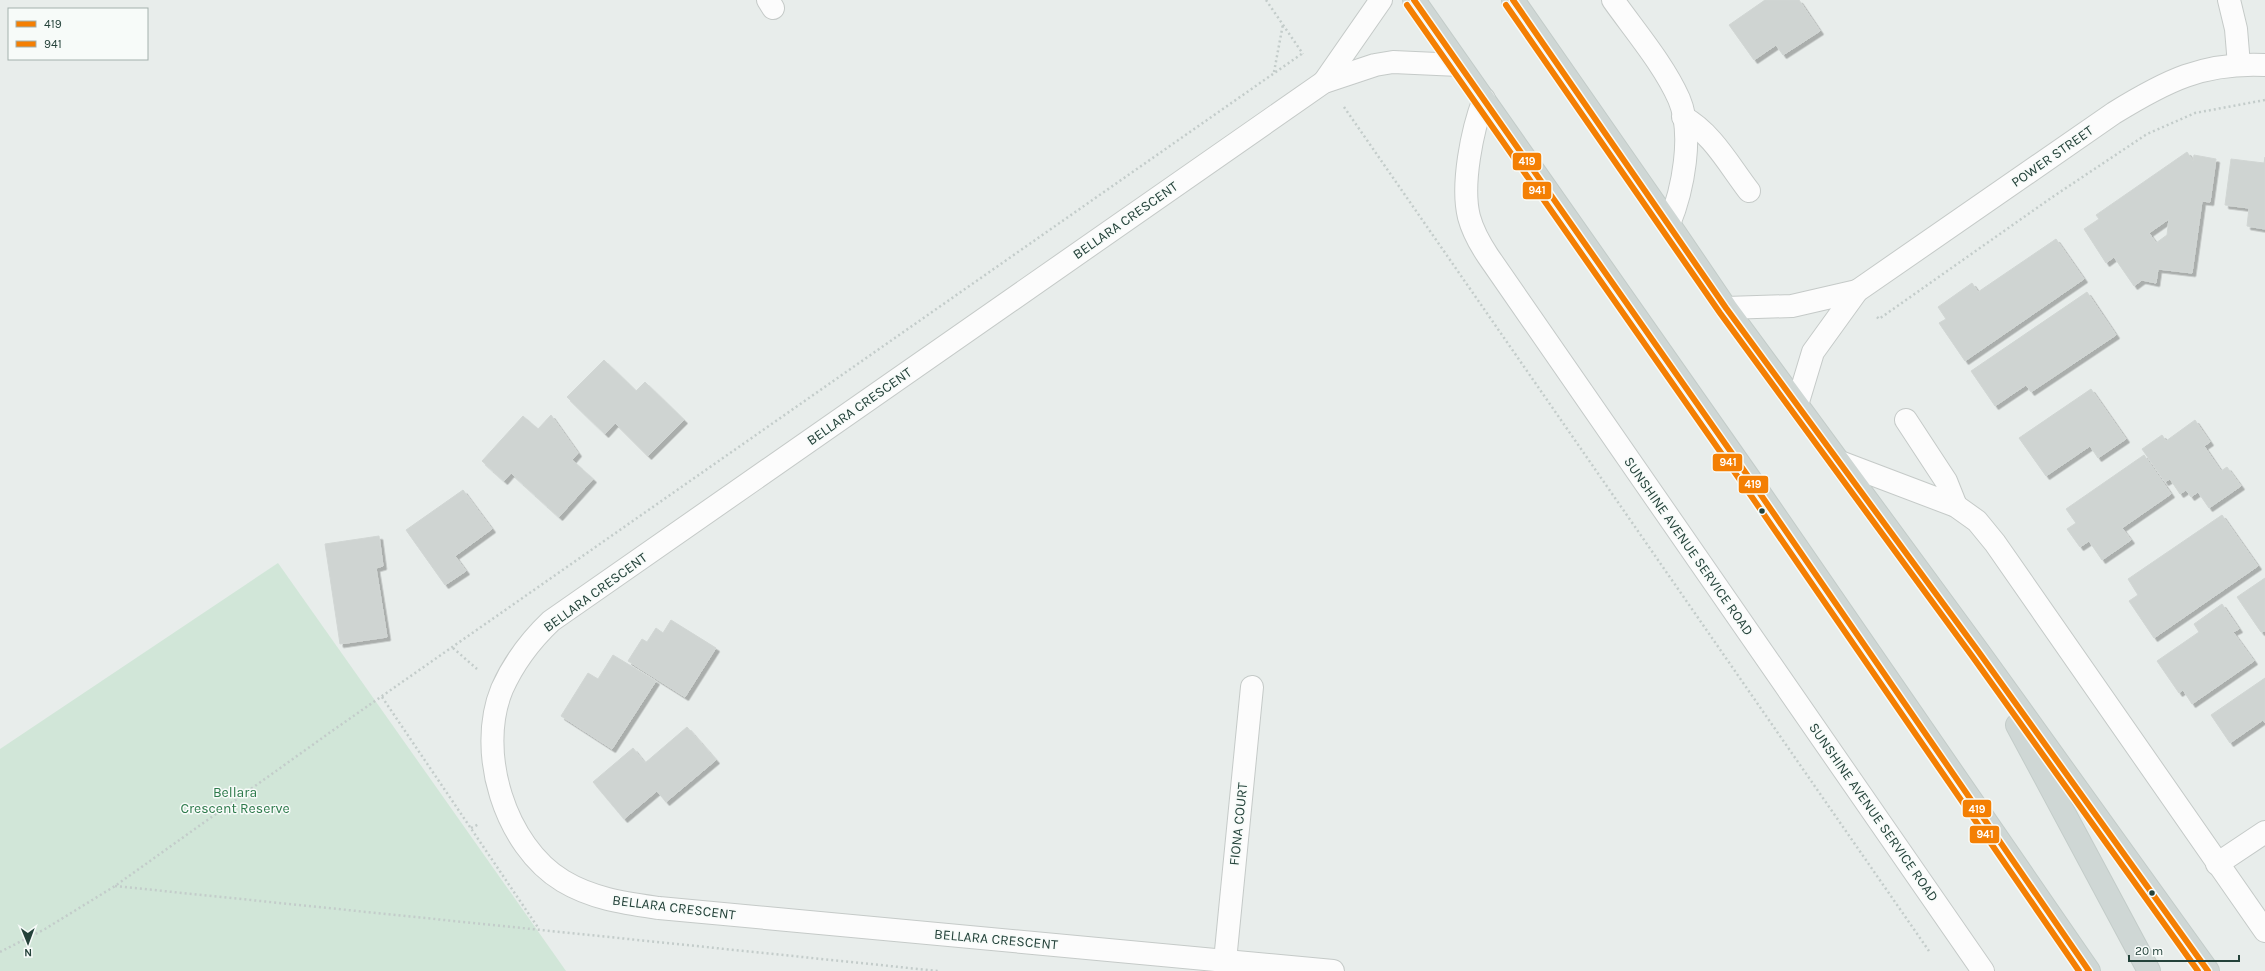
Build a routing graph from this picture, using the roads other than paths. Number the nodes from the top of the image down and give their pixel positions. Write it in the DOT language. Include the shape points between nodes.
graph roads {
  1 [pos="1381,0"];
  2 [pos="1414,0"];
  3 [pos="1512,0"];
  4 [pos="1613,0"];
  5 [pos="2229,0"];
  6 [pos="1459,65"];
  7 [pos="2239,65"];
  8 [pos="2265,65"];
  9 [pos="1324,82"];
  10 [pos="1484,99"];
  11 [pos="1683,117"];
  12 [pos="1749,191"];
  13 [pos="1669,224"];
  14 [pos="1857,291"];
  15 [pos="1726,308"];
  16 [pos="1797,404"];
  17 [pos="1906,420"];
  18 [pos="1840,462"];
  19 [pos="1956,506"];
  20 [pos="1978,652"];
  21 [pos="1252,687"];
  22 [pos="2265,832"];
  23 [pos="2217,864"];
  24 [pos="2265,931"];
  25 [pos="1225,961"];
  26 [pos="1333,971"];
  27 [pos="1983,971"];
  28 [pos="2089,971"];
  29 [pos="2149,971"];
  30 [pos="2208,971"];
  1 -- 9 [label="street"];
  2 -- 6 [label="main road"];
  3 -- 13 [label="main road"];
  4 -- 11 [label="street" via="1672,84 1680,101"];
  5 -- 7 [label="street" via="2236,29"];
  6 -- 9 [label="street" via="1393,62 1375,65"];
  6 -- 10 [label="main road"];
  7 -- 8 [label="street, POWER STREET"];
  7 -- 14 [label="street, POWER STREET" via="2173,79 2147,93 2114,113"];
  9 -- 25 [label="street, BELLARA CRESCENT" via="557,617 532,639 516,661 502,691 496,715 494,766 508,815 520,837 540,863 562,880 589,894 619,903 658,908"];
  10 -- 27 [label="street, SUNSHINE AVENUE SERVICE ROAD" via="1476,119 1471,144 1466,191 1469,216 1475,235"];
  10 -- 28 [label="main road"];
  11 -- 12 [label="street" via="1696,124 1707,135"];
  11 -- 13 [label="street" via="1686,138 1682,181"];
  13 -- 15 [label="main road"];
  14 -- 15 [label="street" via="1792,306"];
  14 -- 16 [label="street" via="1813,352"];
  15 -- 16 [label="main road"];
  16 -- 18 [label="main road"];
  17 -- 19 [label="street" via="1946,481"];
  18 -- 19 [label="street"];
  18 -- 20 [label="main road"];
  19 -- 23 [label="street" via="1977,521 1995,543"];
  20 -- 29 [label="main road"];
  20 -- 30 [label="main road"];
  21 -- 25 [label="street, FIONA COURT"];
  22 -- 23 [label="street"];
  23 -- 24 [label="street"];
  25 -- 26 [label="street, BELLARA CRESCENT"];
}
